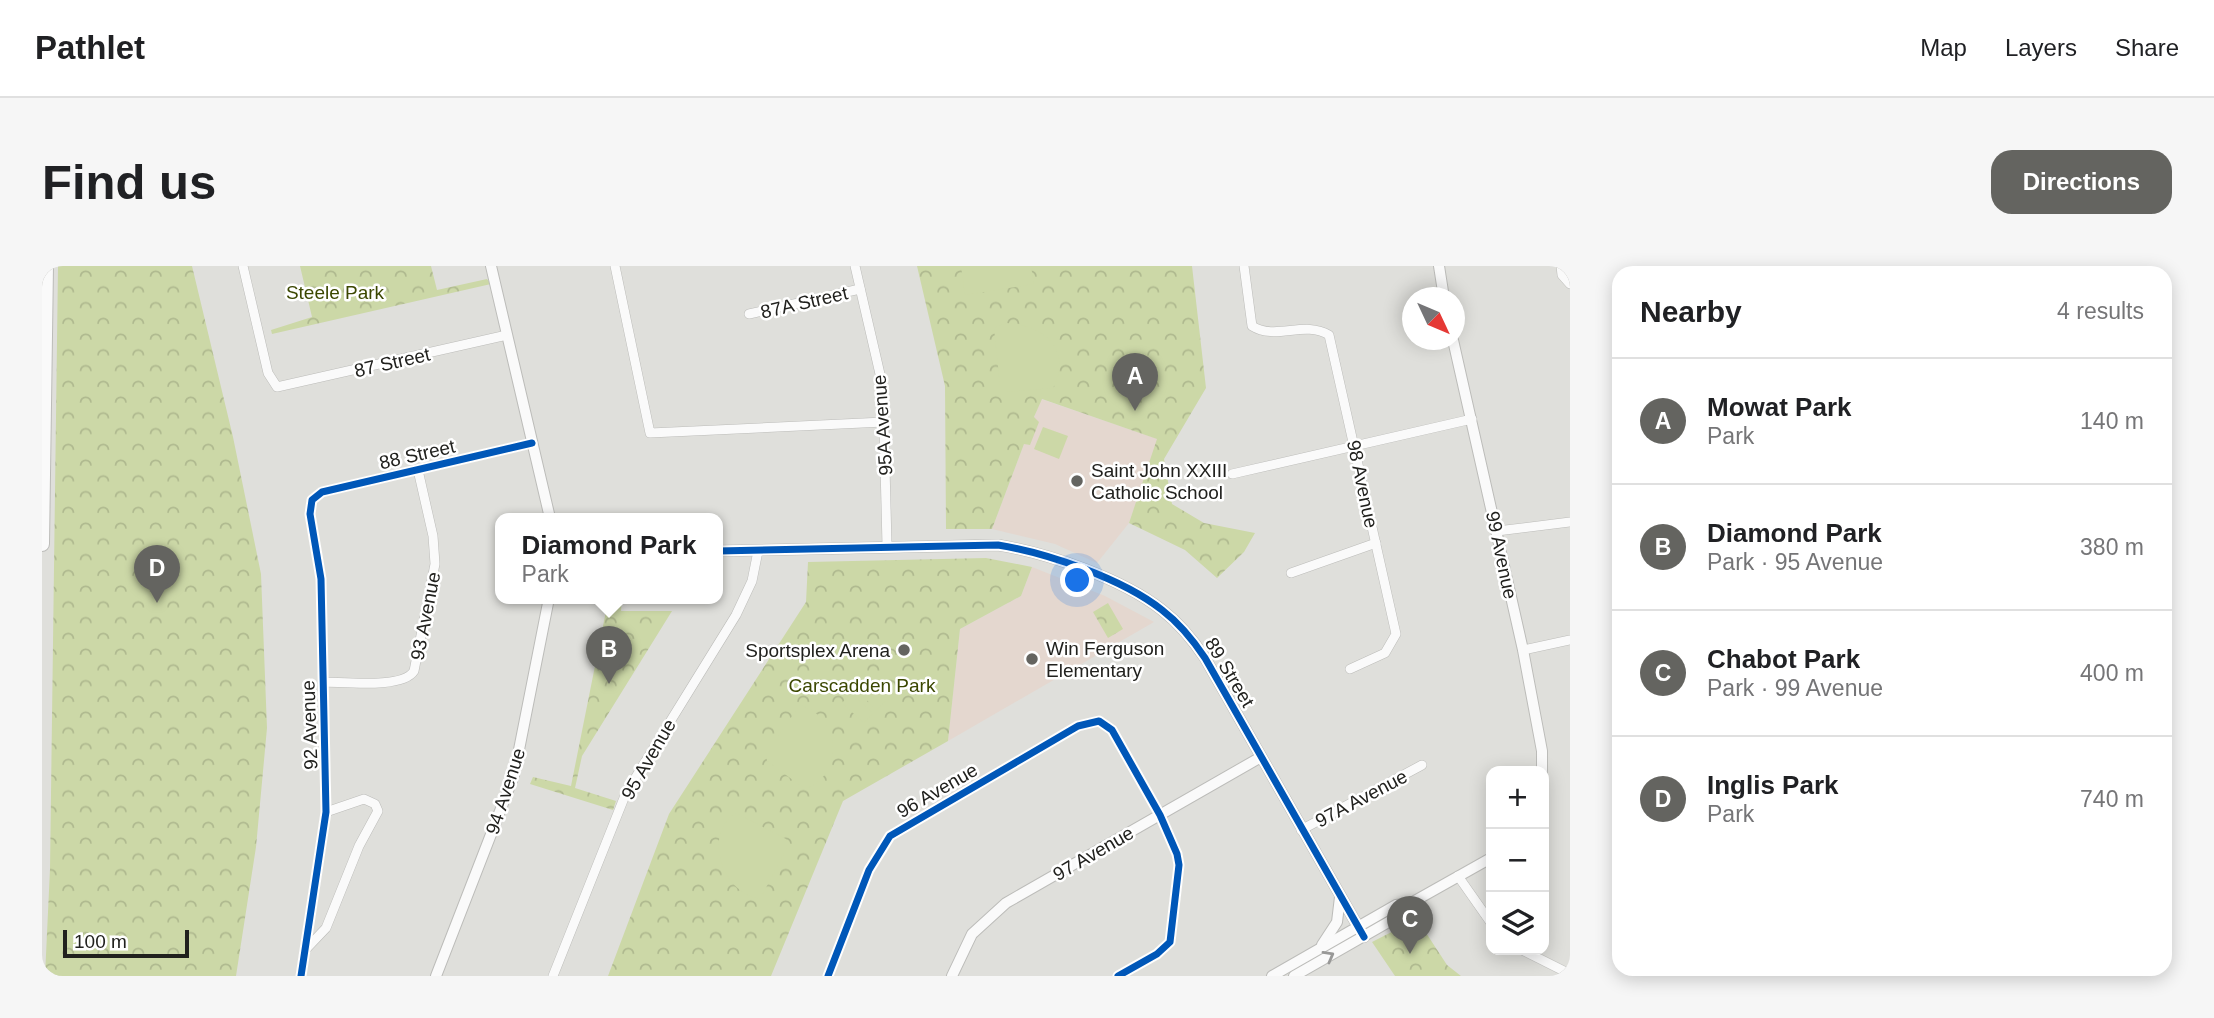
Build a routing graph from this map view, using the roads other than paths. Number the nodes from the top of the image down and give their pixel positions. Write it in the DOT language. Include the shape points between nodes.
graph roads {
  1 [pos="46,266"];
  2 [pos="243,266"];
  3 [pos="491,266"];
  4 [pos="615,266"];
  5 [pos="855,266"];
  6 [pos="1244,266"];
  7 [pos="1440,266"];
  8 [pos="1561,266"];
  9 [pos="1569,283"];
  10 [pos="1443,287"];
  11 [pos="859,289"];
  12 [pos="749,314"];
  13 [pos="507,335"];
  14 [pos="1456,350"];
  15 [pos="1472,419"];
  16 [pos="884,422"];
  17 [pos="532,443"];
  18 [pos="1355,445"];
  19 [pos="418,470"];
  20 [pos="1232,474"];
  21 [pos="312,500"];
  22 [pos="549,513"];
  23 [pos="1570,522"];
  24 [pos="1497,531"];
  25 [pos="1376,543"];
  26 [pos="42,544"];
  27 [pos="887,545"];
  28 [pos="723,551"];
  29 [pos="758,551"];
  30 [pos="1291,573"];
  31 [pos="548,604"];
  32 [pos="1570,640"];
  33 [pos="1523,650"];
  34 [pos="1350,669"];
  35 [pos="323,682"];
  36 [pos="1261,757"];
  37 [pos="1422,765"];
  38 [pos="1542,766"];
  39 [pos="326,812"];
  40 [pos="1160,815"];
  41 [pos="1301,830"];
  42 [pos="1486,861"];
  43 [pos="1458,876"];
  44 [pos="1340,897"];
  45 [pos="1486,916"];
  46 [pos="1361,933"];
  47 [pos="306,949"];
  48 [pos="1318,950"];
  49 [pos="1532,955"];
  50 [pos="1570,974"];
  51 [pos="300,976"];
  52 [pos="436,976"];
  53 [pos="553,976"];
  54 [pos="828,976"];
  55 [pos="952,976"];
  56 [pos="1118,976"];
  57 [pos="1272,976"];
  58 [pos="1294,976"];
  1 -- 26 [label="main road"];
  2 -- 13 [label="street, 87 Street" via="268,373 277,387"];
  3 -- 13 [label="street"];
  4 -- 16 [label="street" via="650,433"];
  5 -- 11 [label="street, 95A Avenue"];
  6 -- 18 [label="street, 98 Avenue" via="1252,326 1264,334 1318,328 1329,335"];
  7 -- 10 [label="street"];
  8 -- 9 [label="street"];
  11 -- 12 [label="street, 87A Street"];
  11 -- 16 [label="street, 95A Avenue" via="883,387"];
  13 -- 17 [label="street"];
  14 -- 15 [label="street, 99 Avenue"];
  15 -- 18 [label="street"];
  15 -- 24 [label="street, 99 Avenue"];
  16 -- 27 [label="street, 95A Avenue"];
  17 -- 19 [label="street, 88 Street"];
  17 -- 22 [label="street"];
  18 -- 20 [label="street"];
  18 -- 25 [label="street, 98 Avenue"];
  19 -- 21 [label="street, 88 Street" via="322,492"];
  19 -- 35 [label="street, 93 Avenue" via="435,564 415,667 410,678 398,682"];
  21 -- 35 [label="street, 92 Avenue" via="310,514 321,568"];
  23 -- 24 [label="street"];
  24 -- 33 [label="street, 99 Avenue"];
  25 -- 30 [label="street"];
  25 -- 34 [label="street, 98 Avenue" via="1396,634 1385,653"];
  27 -- 29 [label="street, 89 Street"];
  27 -- 36 [label="street, 89 Street" via="983,544 1019,549 1090,573 1148,600 1171,617 1199,649"];
  28 -- 29 [label="street, 89 Street"];
  29 -- 53 [label="street, 95 Avenue" via="752,581 736,615 626,793"];
  31 -- 52 [label="street, 94 Avenue" via="514,775"];
  32 -- 33 [label="street"];
  33 -- 38 [label="street, 99 Avenue"];
  35 -- 39 [label="street, 92 Avenue"];
  36 -- 40 [label="street, 97 Avenue"];
  36 -- 41 [label="street, 89 Street"];
  37 -- 41 [label="street, 97A Avenue"];
  39 -- 47 [label="street, 92 Avenue"];
  39 -- 47 [label="street" via="364,799 378,811 326,928"];
  40 -- 54 [label="street, 96 Avenue" via="1112,730 1098,721 1078,726 890,836 869,870"];
  40 -- 55 [label="street, 97 Avenue" via="1006,903 972,934"];
  40 -- 56 [label="street" via="1179,865 1174,927 1170,942 1157,954"];
  41 -- 44 [label="street, 89 Street"];
  42 -- 43 [label="street"];
  43 -- 45 [label="street"];
  43 -- 46 [label="street" via="1411,903 1406,912"];
  44 -- 46 [label="street, 89 Street"];
  44 -- 48 [label="street" via="1337,922"];
  46 -- 48 [label="street"];
  58 -- 46 [label="street, one-way"];
  47 -- 51 [label="street, 92 Avenue"];
  48 -- 57 [label="street"];
  49 -- 50 [label="street"];
}
